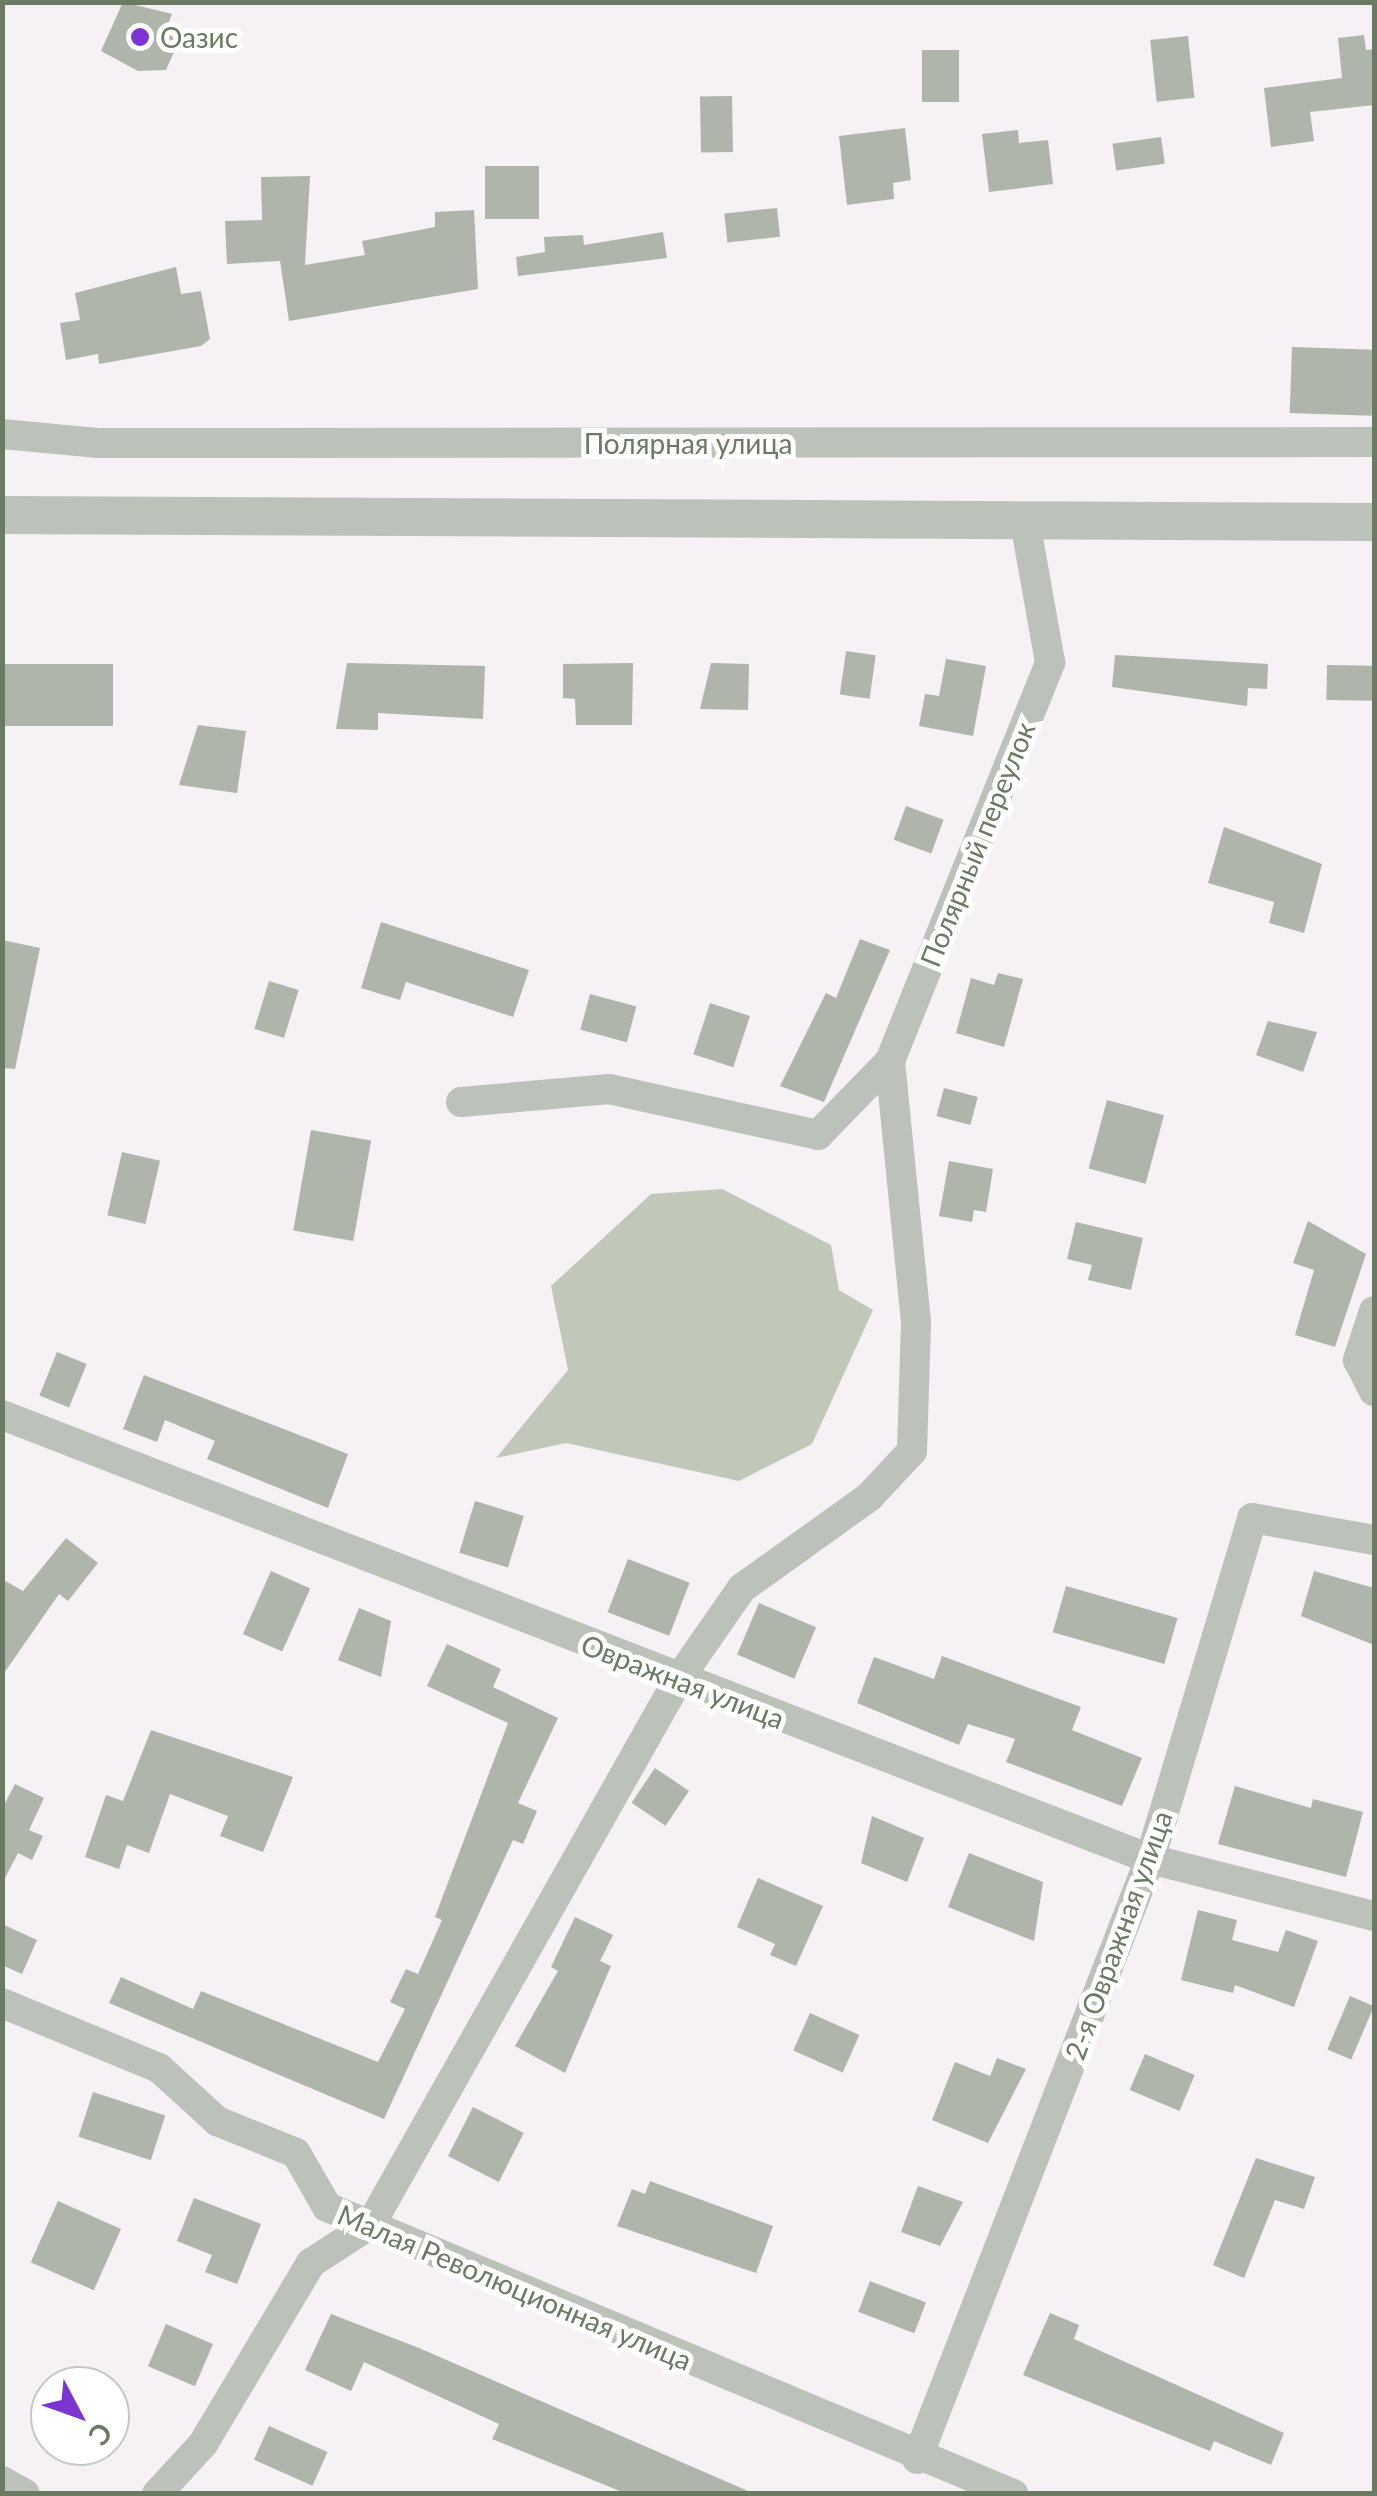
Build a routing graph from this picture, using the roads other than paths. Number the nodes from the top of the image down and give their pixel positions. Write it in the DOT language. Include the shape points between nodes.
graph roads {
  1 [pos="2,434"];
  2 [pos="1374,442"];
  3 [pos="2,516"];
  4 [pos="1025,522"];
  5 [pos="1374,522"];
  6 [pos="890,1062"];
  7 [pos="461,1102"];
  8 [pos="1374,1311"];
  9 [pos="1374,1391"];
  10 [pos="2,1415"];
  11 [pos="1374,1540"];
  12 [pos="678,1680"];
  13 [pos="1150,1858"];
  14 [pos="1374,1916"];
  15 [pos="2,2003"];
  16 [pos="371,2224"];
  17 [pos="917,2459"];
  18 [pos="2,2481"];
  19 [pos="26,2494"];
  20 [pos="157,2494"];
  21 [pos="1013,2494"];
  1 -- 2 [label="street, Полярная улица" via="97,444"];
  3 -- 4 [label="street"];
  4 -- 5 [label="street"];
  4 -- 6 [label="street, Полярный переулок" via="1050,662"];
  6 -- 7 [label="street, Полярный переулок" via="818,1135 609,1090"];
  6 -- 12 [label="street" via="916,1322 912,1451 870,1497 742,1588"];
  8 -- 9 [label="street" via="1358,1360"];
  10 -- 12 [label="street, Овражная улица"];
  11 -- 13 [label="street, 2-я Овражная улица" via="1252,1518"];
  12 -- 13 [label="street, Овражная улица"];
  12 -- 16 [label="street"];
  13 -- 14 [label="street, Овражная улица"];
  13 -- 17 [label="street, 2-я Овражная улица"];
  15 -- 16 [label="street, Малая Революционная улица" via="158,2068 217,2121 296,2153 326,2207"];
  16 -- 17 [label="street, Малая Революционная улица"];
  16 -- 20 [label="street" via="311,2263 203,2444"];
  17 -- 21 [label="street, Малая Революционная улица"];
  18 -- 19 [label="street"];
}
